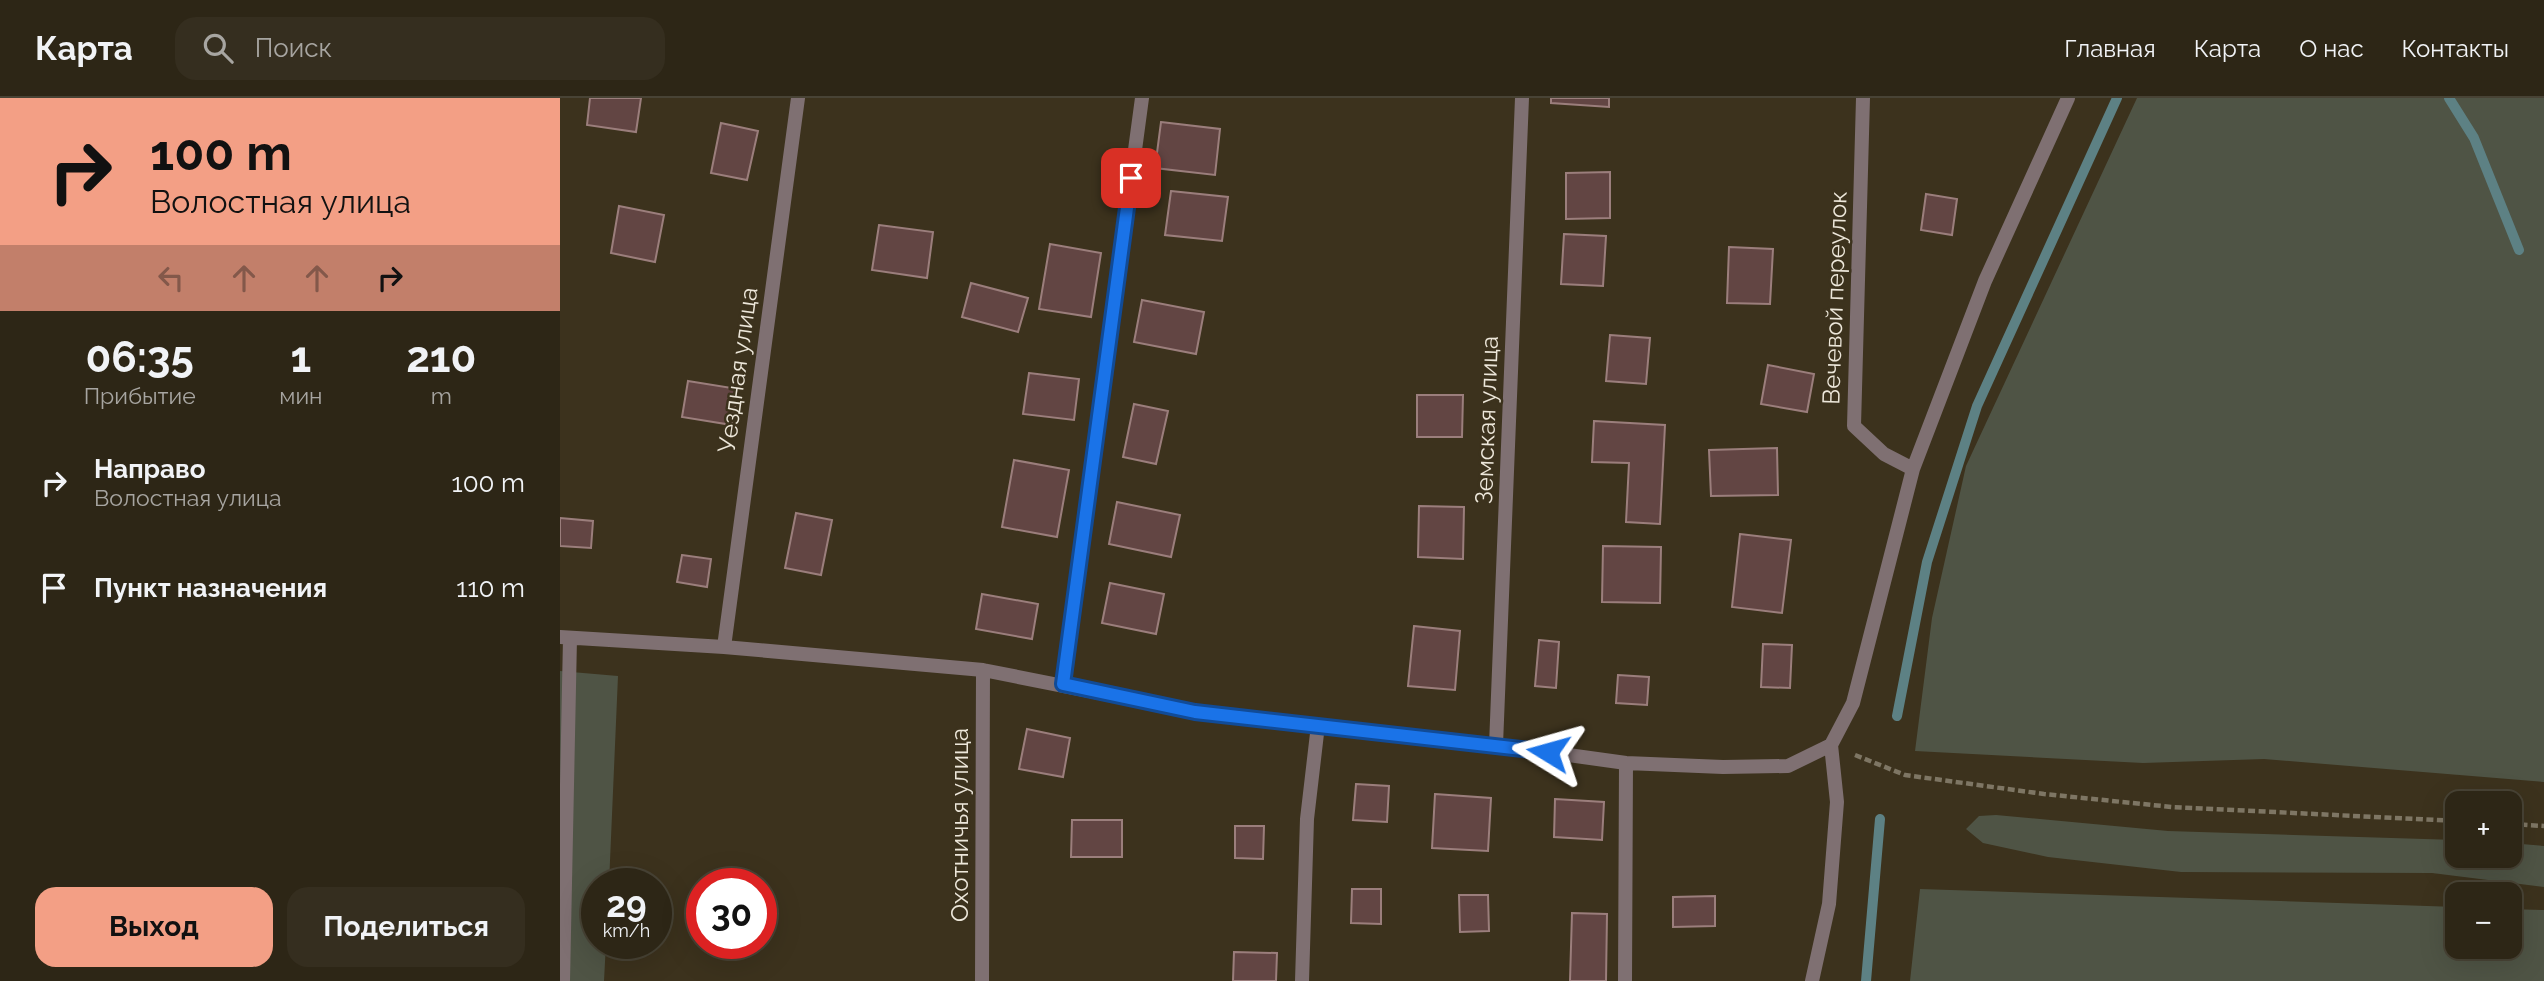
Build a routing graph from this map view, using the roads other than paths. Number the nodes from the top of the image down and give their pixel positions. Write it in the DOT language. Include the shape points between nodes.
graph roads {
  1 [pos="798,98"];
  2 [pos="1142,98"];
  3 [pos="1522,98"];
  4 [pos="1863,98"];
  5 [pos="2068,98"];
  6 [pos="1913,469"];
  7 [pos="565,637"];
  8 [pos="724,647"];
  9 [pos="984,670"];
  10 [pos="1063,684"];
  11 [pos="1318,725"];
  12 [pos="1496,745"];
  13 [pos="1832,745"];
  14 [pos="1626,762"];
  15 [pos="563,981"];
  16 [pos="982,981"];
  17 [pos="1302,981"];
  18 [pos="1625,981"];
  19 [pos="1812,981"];
  1 -- 8 [label="street, Уездная улица"];
  2 -- 10 [label="street"];
  3 -- 12 [label="street, Земская улица"];
  4 -- 6 [label="street, Вечевой переулок" via="1854,426 1884,454"];
  5 -- 6 [label="street" via="1985,281"];
  6 -- 13 [label="street" via="1853,703"];
  7 -- 8 [label="street"];
  7 -- 15 [label="street"];
  8 -- 9 [label="street"];
  9 -- 10 [label="street"];
  9 -- 16 [label="street, Охотничья улица"];
  10 -- 11 [label="street" via="1195,712"];
  11 -- 12 [label="street"];
  11 -- 17 [label="street" via="1307,819"];
  12 -- 14 [label="street"];
  13 -- 14 [label="street" via="1788,766"];
  13 -- 19 [label="street" via="1837,802 1829,904"];
  14 -- 18 [label="street"];
}
